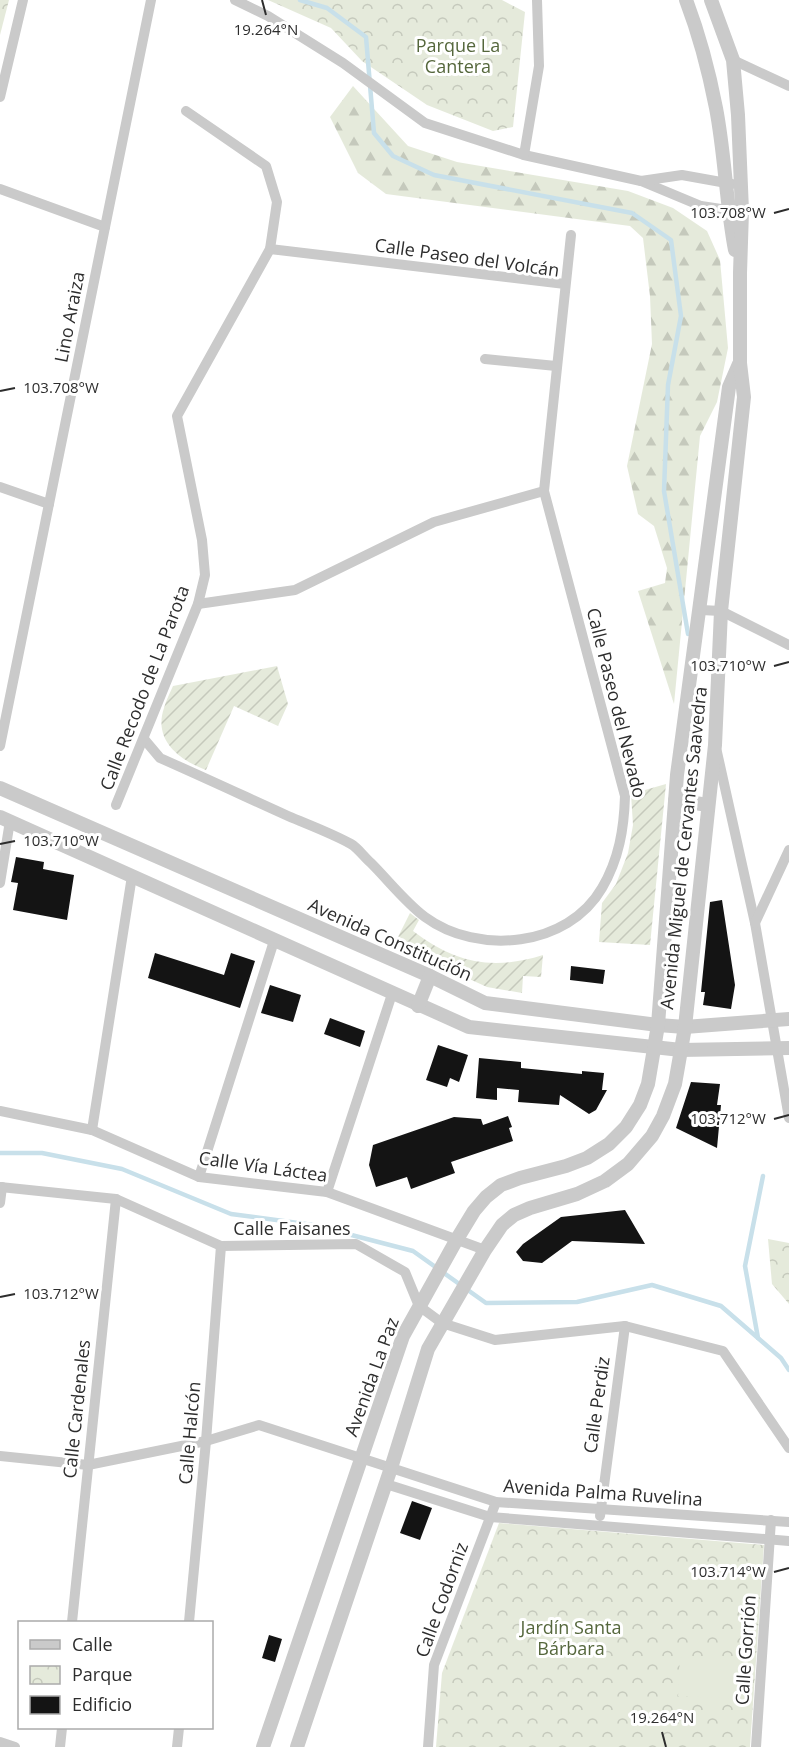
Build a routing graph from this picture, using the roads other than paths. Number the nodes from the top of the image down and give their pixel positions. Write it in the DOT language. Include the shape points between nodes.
graph roads {
  1 [pos="23,0"];
  2 [pos="151,0"];
  3 [pos="235,0"];
  4 [pos="537,0"];
  5 [pos="686,0"];
  6 [pos="711,0"];
  7 [pos="733,60"];
  8 [pos="789,86"];
  9 [pos="0,97"];
  10 [pos="186,111"];
  11 [pos="524,155"];
  12 [pos="641,181"];
  13 [pos="727,183"];
  14 [pos="741,185"];
  15 [pos="0,189"];
  16 [pos="735,211"];
  17 [pos="105,227"];
  18 [pos="570,236"];
  19 [pos="270,249"];
  20 [pos="565,284"];
  21 [pos="485,359"];
  22 [pos="740,363"];
  23 [pos="556,366"];
  24 [pos="0,487"];
  25 [pos="544,491"];
  26 [pos="49,504"];
  27 [pos="198,604"];
  28 [pos="701,610"];
  29 [pos="721,611"];
  30 [pos="789,645"];
  31 [pos="144,739"];
  32 [pos="715,745"];
  33 [pos="0,746"];
  34 [pos="0,788"];
  35 [pos="675,800"];
  36 [pos="116,805"];
  37 [pos="708,805"];
  38 [pos="5,819"];
  39 [pos="789,849"];
  40 [pos="132,876"];
  41 [pos="0,883"];
  42 [pos="755,923"];
  43 [pos="273,941"];
  44 [pos="430,976"];
  45 [pos="392,994"];
  46 [pos="418,1006"];
  47 [pos="771,1019"];
  48 [pos="789,1019"];
  49 [pos="658,1025"];
  50 [pos="684,1027"];
  51 [pos="656,1048"];
  52 [pos="783,1048"];
  53 [pos="681,1050"];
  54 [pos="0,1111"];
  55 [pos="789,1118"];
  56 [pos="92,1130"];
  57 [pos="199,1178"];
  58 [pos="1,1187"];
  59 [pos="327,1192"];
  60 [pos="116,1198"];
  61 [pos="0,1203"];
  62 [pos="457,1239"];
  63 [pos="221,1246"];
  64 [pos="485,1250"];
  65 [pos="419,1306"];
  66 [pos="442,1323"];
  67 [pos="625,1326"];
  68 [pos="206,1441"];
  69 [pos="789,1448"];
  70 [pos="0,1456"];
  71 [pos="362,1458"];
  72 [pos="88,1465"];
  73 [pos="391,1468"];
  74 [pos="386,1484"];
  75 [pos="496,1502"];
  76 [pos="600,1511"];
  77 [pos="490,1517"];
  78 [pos="771,1520"];
  79 [pos="789,1522"];
  80 [pos="599,1525"];
  81 [pos="770,1538"];
  82 [pos="789,1541"];
  83 [pos="72,1621"];
  84 [pos="189,1621"];
  85 [pos="62,1729"];
  86 [pos="179,1729"];
  87 [pos="0,1742"];
  88 [pos="15,1747"];
  89 [pos="60,1747"];
  90 [pos="177,1747"];
  91 [pos="263,1747"];
  92 [pos="297,1747"];
  93 [pos="428,1747"];
  94 [pos="756,1747"];
  1 -- 9 [label="street"];
  2 -- 17 [label="street, Lino Araiza"];
  3 -- 11 [label="street" via="343,63 425,123"];
  4 -- 11 [label="street" via="539,66"];
  5 -- 13 [label="street, Avenida Miguel de Cervantes Saavedra" via="716,106"];
  6 -- 7 [label="street, Avenida Miguel de Cervantes Saavedra"];
  7 -- 8 [label="street"];
  7 -- 14 [label="street, Avenida Miguel de Cervantes Saavedra"];
  10 -- 19 [label="street" via="266,166 277,202"];
  11 -- 12 [label="street"];
  12 -- 13 [label="street" via="681,175"];
  12 -- 16 [label="street" via="701,206"];
  13 -- 14 [label="street"];
  13 -- 16 [label="street, Avenida Miguel de Cervantes Saavedra"];
  14 -- 16 [label="street, Avenida Miguel de Cervantes Saavedra"];
  15 -- 17 [label="street"];
  16 -- 22 [label="street, Avenida Miguel de Cervantes Saavedra"];
  17 -- 26 [label="street, Lino Araiza"];
  18 -- 20 [label="street"];
  19 -- 20 [label="street, Calle Paseo del Volcán"];
  19 -- 27 [label="street, Calle Recodo de La Parota" via="177,417 202,540 205,575"];
  20 -- 23 [label="street, Calle Paseo del Volcán"];
  21 -- 23 [label="street"];
  22 -- 28 [label="street, Avenida Miguel de Cervantes Saavedra" via="729,387"];
  22 -- 29 [label="street, Avenida Miguel de Cervantes Saavedra" via="744,397"];
  23 -- 25 [label="street, Calle Paseo del Volcán"];
  24 -- 26 [label="street"];
  25 -- 27 [label="street" via="434,522 295,590"];
  25 -- 31 [label="street, Calle Paseo del Nevado" via="625,796 621,845 611,870 586,909 570,921 542,934 506,941 485,940 445,929 425,917 353,845 160,758"];
  26 -- 33 [label="street, Lino Araiza"];
  27 -- 31 [label="street, Calle Recodo de La Parota"];
  28 -- 29 [label="street"];
  28 -- 35 [label="street, Avenida Miguel de Cervantes Saavedra"];
  29 -- 30 [label="street"];
  29 -- 32 [label="street, Avenida Miguel de Cervantes Saavedra"];
  31 -- 36 [label="street, Calle Recodo de La Parota"];
  32 -- 37 [label="street, Avenida Miguel de Cervantes Saavedra"];
  32 -- 42 [label="street"];
  34 -- 44 [label="street, Avenida Constitución"];
  35 -- 37 [label="street"];
  35 -- 49 [label="street, Avenida Miguel de Cervantes Saavedra"];
  37 -- 50 [label="street, Avenida Miguel de Cervantes Saavedra"];
  38 -- 40 [label="street"];
  38 -- 41 [label="street"];
  39 -- 42 [label="street"];
  40 -- 43 [label="street"];
  40 -- 56 [label="street"];
  42 -- 47 [label="street"];
  43 -- 45 [label="street"];
  43 -- 57 [label="street"];
  44 -- 46 [label="street"];
  44 -- 49 [label="street, Avenida Constitución" via="485,1003"];
  45 -- 46 [label="street"];
  45 -- 59 [label="street"];
  46 -- 51 [label="street" via="469,1028"];
  47 -- 48 [label="street, Avenida Constitución"];
  47 -- 50 [label="street, Avenida Constitución"];
  47 -- 52 [label="street"];
  49 -- 50 [label="street, Avenida Constitución"];
  49 -- 51 [label="street, Avenida Miguel de Cervantes Saavedra"];
  50 -- 53 [label="street, Avenida Miguel de Cervantes Saavedra"];
  51 -- 53 [label="street"];
  51 -- 62 [label="street, Avenida La Paz" via="640,1105 609,1144 566,1166 501,1185 474,1211"];
  52 -- 53 [label="street"];
  52 -- 55 [label="street"];
  53 -- 64 [label="street" via="675,1084 663,1116 628,1164 577,1194 514,1215"];
  54 -- 56 [label="street, Calle Vía Láctea"];
  56 -- 57 [label="street, Calle Vía Láctea"];
  57 -- 59 [label="street, Calle Vía Láctea"];
  58 -- 60 [label="street, Calle Faisanes"];
  58 -- 61 [label="street"];
  59 -- 62 [label="street, Calle Vía Láctea"];
  60 -- 63 [label="street, Calle Faisanes"];
  60 -- 72 [label="street, Calle Cardenales"];
  62 -- 64 [label="street, Calle Vía Láctea"];
  62 -- 65 [label="street, Avenida La Paz"];
  63 -- 65 [label="street, Calle Faisanes" via="356,1244 405,1272"];
  63 -- 68 [label="street, Calle Halcón"];
  64 -- 66 [label="street"];
  65 -- 66 [label="street"];
  65 -- 71 [label="street, Avenida La Paz" via="403,1336"];
  66 -- 67 [label="street" via="495,1340"];
  66 -- 73 [label="street" via="428,1349"];
  67 -- 69 [label="street" via="723,1351"];
  67 -- 76 [label="street, Calle Perdiz"];
  68 -- 71 [label="street, Avenida Palma Ruvelina" via="259,1425"];
  68 -- 72 [label="street, Avenida Palma Ruvelina"];
  68 -- 84 [label="street, Calle Halcón"];
  70 -- 72 [label="street, Avenida Palma Ruvelina"];
  71 -- 73 [label="street, Avenida Palma Ruvelina"];
  71 -- 91 [label="street, Avenida La Paz"];
  72 -- 83 [label="street, Calle Cardenales"];
  73 -- 74 [label="street"];
  73 -- 75 [label="street, Avenida Palma Ruvelina"];
  74 -- 77 [label="street, Avenida Palma Ruvelina"];
  74 -- 92 [label="street"];
  75 -- 76 [label="street, Avenida Palma Ruvelina"];
  75 -- 77 [label="street, Calle Codorniz"];
  76 -- 78 [label="street, Avenida Palma Ruvelina"];
  76 -- 80 [label="street, Calle Perdiz"];
  77 -- 80 [label="street, Avenida Palma Ruvelina"];
  77 -- 93 [label="street, Calle Codorniz" via="434,1665"];
  78 -- 79 [label="street, Avenida Palma Ruvelina"];
  78 -- 81 [label="street, Calle Gorrión"];
  80 -- 81 [label="street, Avenida Palma Ruvelina"];
  81 -- 82 [label="street, Avenida Palma Ruvelina"];
  81 -- 94 [label="street, Calle Gorrión"];
  85 -- 89 [label="street"];
  86 -- 90 [label="street"];
  87 -- 88 [label="street"];
}
